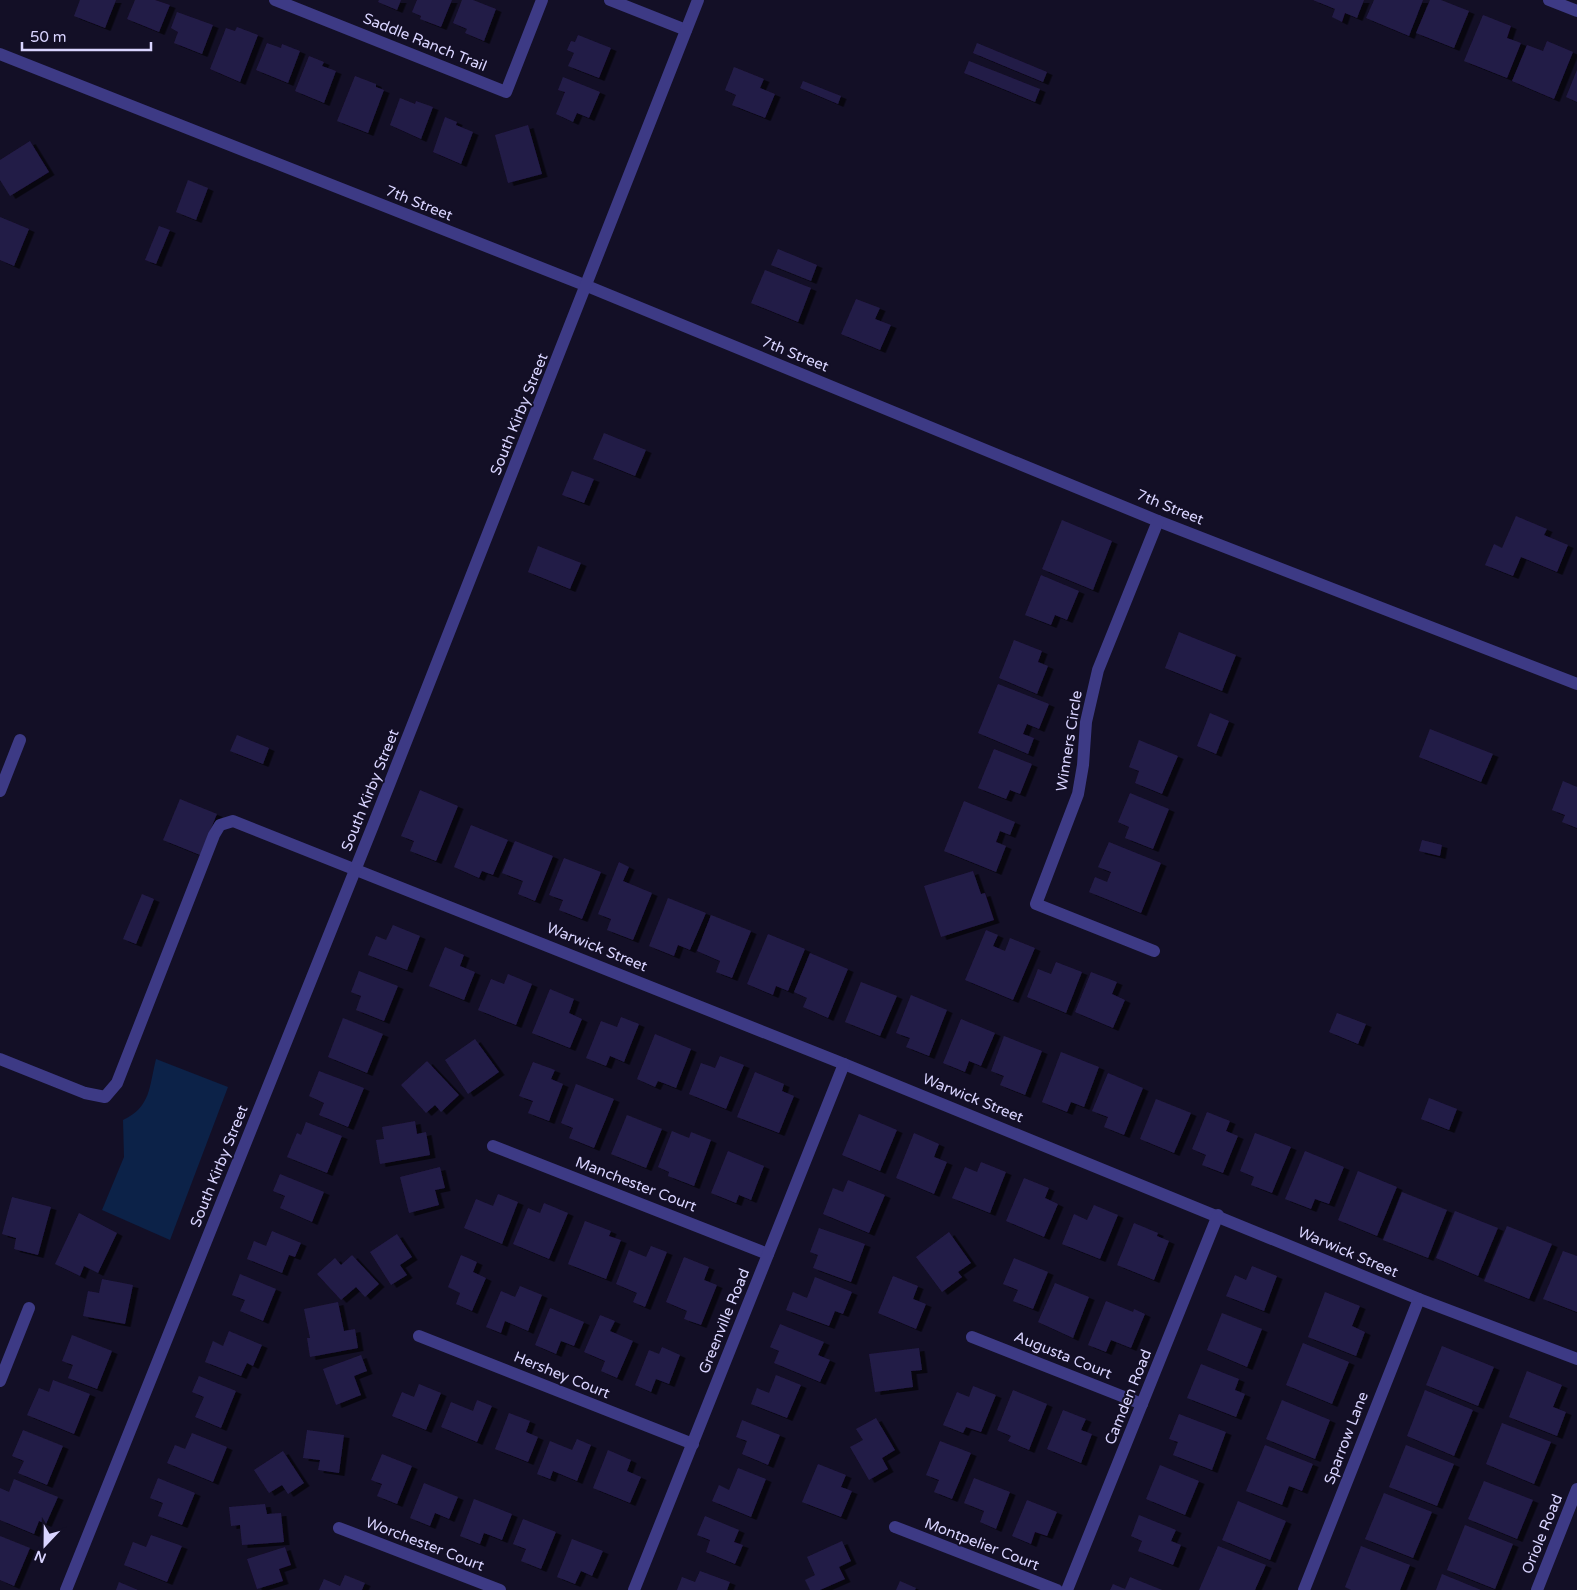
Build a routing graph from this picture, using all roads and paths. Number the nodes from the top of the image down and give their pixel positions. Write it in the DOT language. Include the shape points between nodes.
graph roads {
  1 [pos="275,0"];
  2 [pos="542,0"];
  3 [pos="610,0"];
  4 [pos="698,0"];
  5 [pos="1549,0"];
  6 [pos="1577,11"];
  7 [pos="686,30"];
  8 [pos="0,54"];
  9 [pos="587,286"];
  10 [pos="1158,520"];
  11 [pos="1577,684"];
  12 [pos="20,740"];
  13 [pos="0,792"];
  14 [pos="356,869"];
  15 [pos="1154,951"];
  16 [pos="0,1059"];
  17 [pos="844,1064"];
  18 [pos="493,1146"];
  19 [pos="1218,1215"];
  20 [pos="768,1254"];
  21 [pos="1419,1299"];
  22 [pos="29,1308"];
  23 [pos="419,1336"];
  24 [pos="972,1337"];
  25 [pos="1577,1359"];
  26 [pos="0,1381"];
  27 [pos="1142,1404"];
  28 [pos="692,1444"];
  29 [pos="1577,1489"];
  30 [pos="895,1527"];
  31 [pos="339,1528"];
  32 [pos="66,1590"];
  33 [pos="500,1590"];
  34 [pos="634,1590"];
  35 [pos="1056,1590"];
  36 [pos="1067,1590"];
  37 [pos="1304,1590"];
  38 [pos="1537,1590"];
  1 -- 2 [label="street, Saddle Ranch Trail" via="506,92"];
  3 -- 7 [label="street"];
  4 -- 7 [label="street, South Kirby Street"];
  5 -- 6 [label="street"];
  7 -- 9 [label="street, South Kirby Street"];
  8 -- 9 [label="street, 7th Street"];
  9 -- 10 [label="street, 7th Street"];
  9 -- 14 [label="street, South Kirby Street"];
  10 -- 11 [label="street, 7th Street"];
  10 -- 15 [label="street, Winners Circle" via="1098,670 1086,722 1078,794 1036,904"];
  12 -- 13 [label="street"];
  14 -- 16 [label="street, Warwick Street" via="233,821 220,825 117,1083 105,1097 85,1093"];
  14 -- 17 [label="street, Warwick Street"];
  14 -- 32 [label="street, South Kirby Street"];
  17 -- 19 [label="street, Warwick Street"];
  17 -- 20 [label="street, Greenville Road"];
  18 -- 20 [label="street, Manchester Court"];
  19 -- 21 [label="street, Warwick Street"];
  19 -- 27 [label="street, Camden Road"];
  20 -- 28 [label="street, Greenville Road"];
  21 -- 25 [label="street, Warwick Street"];
  21 -- 37 [label="street, Sparrow Lane"];
  22 -- 26 [label="street"];
  23 -- 28 [label="street, Hershey Court"];
  24 -- 27 [label="street, Augusta Court"];
  27 -- 36 [label="street, Camden Road"];
  28 -- 34 [label="street, Greenville Road"];
  29 -- 38 [label="street, Oriole Road"];
  30 -- 35 [label="street, Montpelier Court"];
  31 -- 33 [label="street, Worchester Court"];
}
